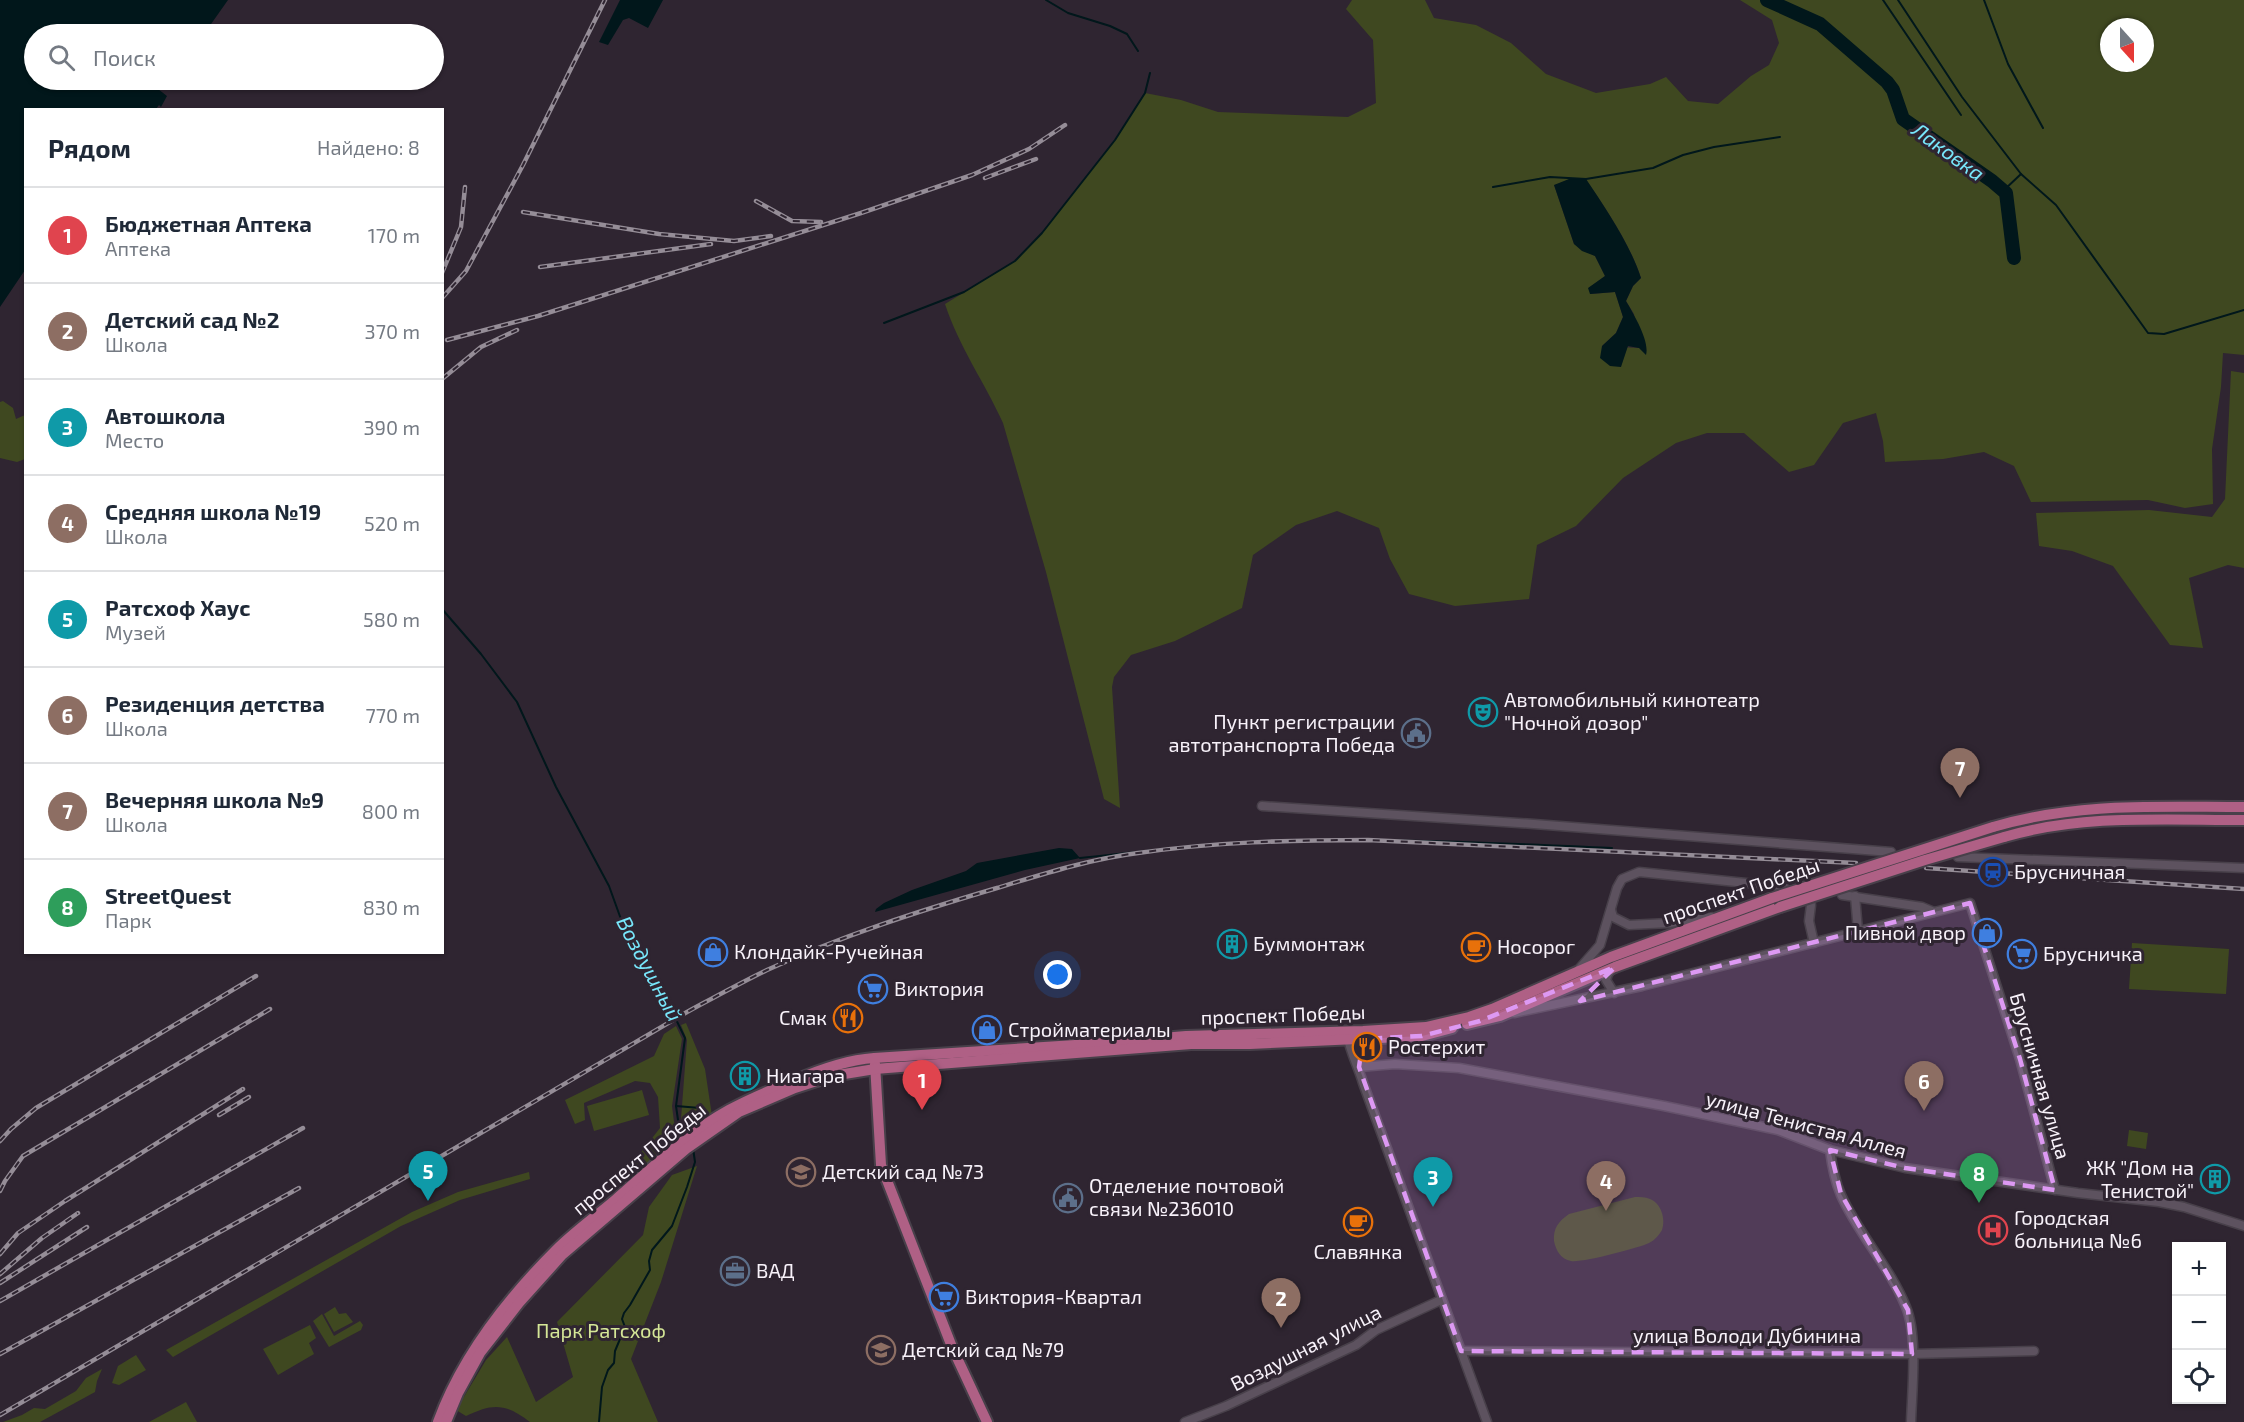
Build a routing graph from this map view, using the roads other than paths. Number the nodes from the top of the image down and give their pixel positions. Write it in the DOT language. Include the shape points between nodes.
graph roads {
  1 [pos="1262,806"];
  2 [pos="2244,807"];
  3 [pos="2244,820"];
  4 [pos="1891,852"];
  5 [pos="1958,857"];
  6 [pos="2244,868"];
  7 [pos="1784,887"];
  8 [pos="1842,895"];
  9 [pos="1855,896"];
  10 [pos="1970,903"];
  11 [pos="1811,905"];
  12 [pos="1611,910"];
  13 [pos="1935,912"];
  14 [pos="1720,916"];
  15 [pos="1858,931"];
  16 [pos="1814,943"];
  17 [pos="1615,967"];
  18 [pos="1576,972"];
  19 [pos="1614,993"];
  20 [pos="1500,1016"];
  21 [pos="1363,1035"];
  22 [pos="1347,1036"];
  23 [pos="875,1063"];
  24 [pos="1359,1067"];
  25 [pos="1830,1150"];
  26 [pos="2055,1190"];
  27 [pos="630,1193"];
  28 [pos="2244,1226"];
  29 [pos="1441,1299"];
  30 [pos="1461,1350"];
  31 [pos="2034,1351"];
  32 [pos="1912,1354"];
  33 [pos="438,1422"];
  34 [pos="446,1422"];
  35 [pos="987,1422"];
  36 [pos="1185,1422"];
  37 [pos="1487,1422"];
  38 [pos="1911,1422"];
  1 -- 4 [label="street, проспект Победы"];
  2 -- 14 [label="main road, проспект Победы, bridge" via="2104,807 2044,814"];
  3 -- 17 [label="main road, проспект Победы, bridge" via="2104,820 2047,826 1925,860"];
  5 -- 6 [label="street"];
  7 -- 12 [label="street" via="1639,872 1622,879"];
  8 -- 9 [label="street, проспект Победы"];
  9 -- 13 [label="street, проспект Победы"];
  9 -- 15 [label="street"];
  10 -- 13 [label="street, проспект Победы"];
  10 -- 26 [label="street, Брусничная улица" via="2020,1059"];
  11 -- 16 [label="street, проспект Победы" via="1809,921"];
  12 -- 14 [label="street" via="1613,917 1629,925"];
  12 -- 18 [label="street" via="1600,945"];
  13 -- 15 [label="street, проспект Победы"];
  14 -- 18 [label="main road, проспект Победы"];
  15 -- 16 [label="street, проспект Победы"];
  16 -- 19 [label="street, проспект Победы"];
  17 -- 19 [label="street" via="1606,980"];
  17 -- 20 [label="main road, проспект Победы"];
  18 -- 21 [label="main road, проспект Победы" via="1469,1017"];
  19 -- 20 [label="street, проспект Победы"];
  20 -- 21 [label="main road, проспект Победы" via="1422,1036"];
  21 -- 22 [label="main road, проспект Победы"];
  21 -- 24 [label="street"];
  22 -- 23 [label="main road, проспект Победы" via="1186,1035"];
  22 -- 24 [label="street" via="1352,1058"];
  23 -- 27 [label="main road, проспект Победы" via="844,1063 767,1091 684,1146"];
  23 -- 35 [label="main road" via="881,1165 952,1347"];
  24 -- 25 [label="street, улица Тенистая Аллея" via="1395,1064 1459,1068 1778,1130"];
  24 -- 29 [label="street"];
  25 -- 26 [label="street, улица Тенистая Аллея" via="1905,1168"];
  25 -- 32 [label="street" via="1841,1194 1908,1310"];
  26 -- 28 [label="street, улица Тенистая Аллея" via="2159,1202"];
  27 -- 33 [label="main road, проспект Победы" via="556,1250 513,1298 477,1344"];
  27 -- 34 [label="main road, проспект Победы" via="562,1255 519,1303 480,1353"];
  29 -- 30 [label="street"];
  29 -- 36 [label="street, Воздушная улица" via="1376,1330 1350,1348"];
  30 -- 32 [label="street, улица Володи Дубинина"];
  30 -- 37 [label="street"];
  31 -- 32 [label="street, улица Володи Дубинина"];
  32 -- 38 [label="street"];
}
